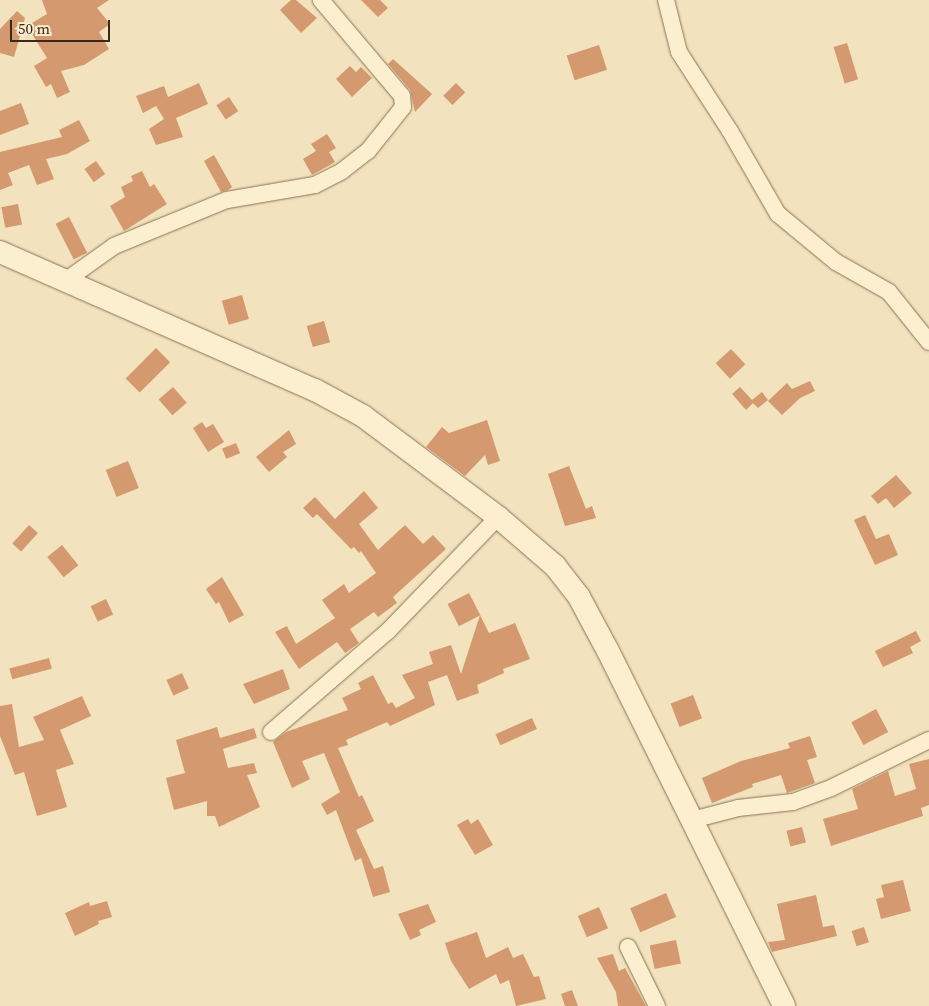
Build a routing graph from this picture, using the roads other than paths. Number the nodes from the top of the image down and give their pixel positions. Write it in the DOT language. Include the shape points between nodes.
graph roads {
  1 [pos="321,0"];
  2 [pos="666,0"];
  3 [pos="0,252"];
  4 [pos="65,281"];
  5 [pos="929,342"];
  6 [pos="498,517"];
  7 [pos="271,732"];
  8 [pos="929,740"];
  9 [pos="692,820"];
  10 [pos="628,947"];
  11 [pos="657,1006"];
  12 [pos="784,1006"];
  1 -- 4 [label="street" via="402,96 403,107 368,151 342,171 315,185 227,200 114,246"];
  2 -- 5 [label="street" via="679,52 726,124 778,214 836,262 889,292"];
  3 -- 4 [label="main road"];
  4 -- 6 [label="main road" via="316,390 363,416"];
  6 -- 7 [label="street" via="388,632"];
  6 -- 9 [label="main road" via="555,566 579,596"];
  8 -- 9 [label="street" via="831,788 793,802 738,808"];
  9 -- 12 [label="main road"];
  10 -- 11 [label="street"];
}
